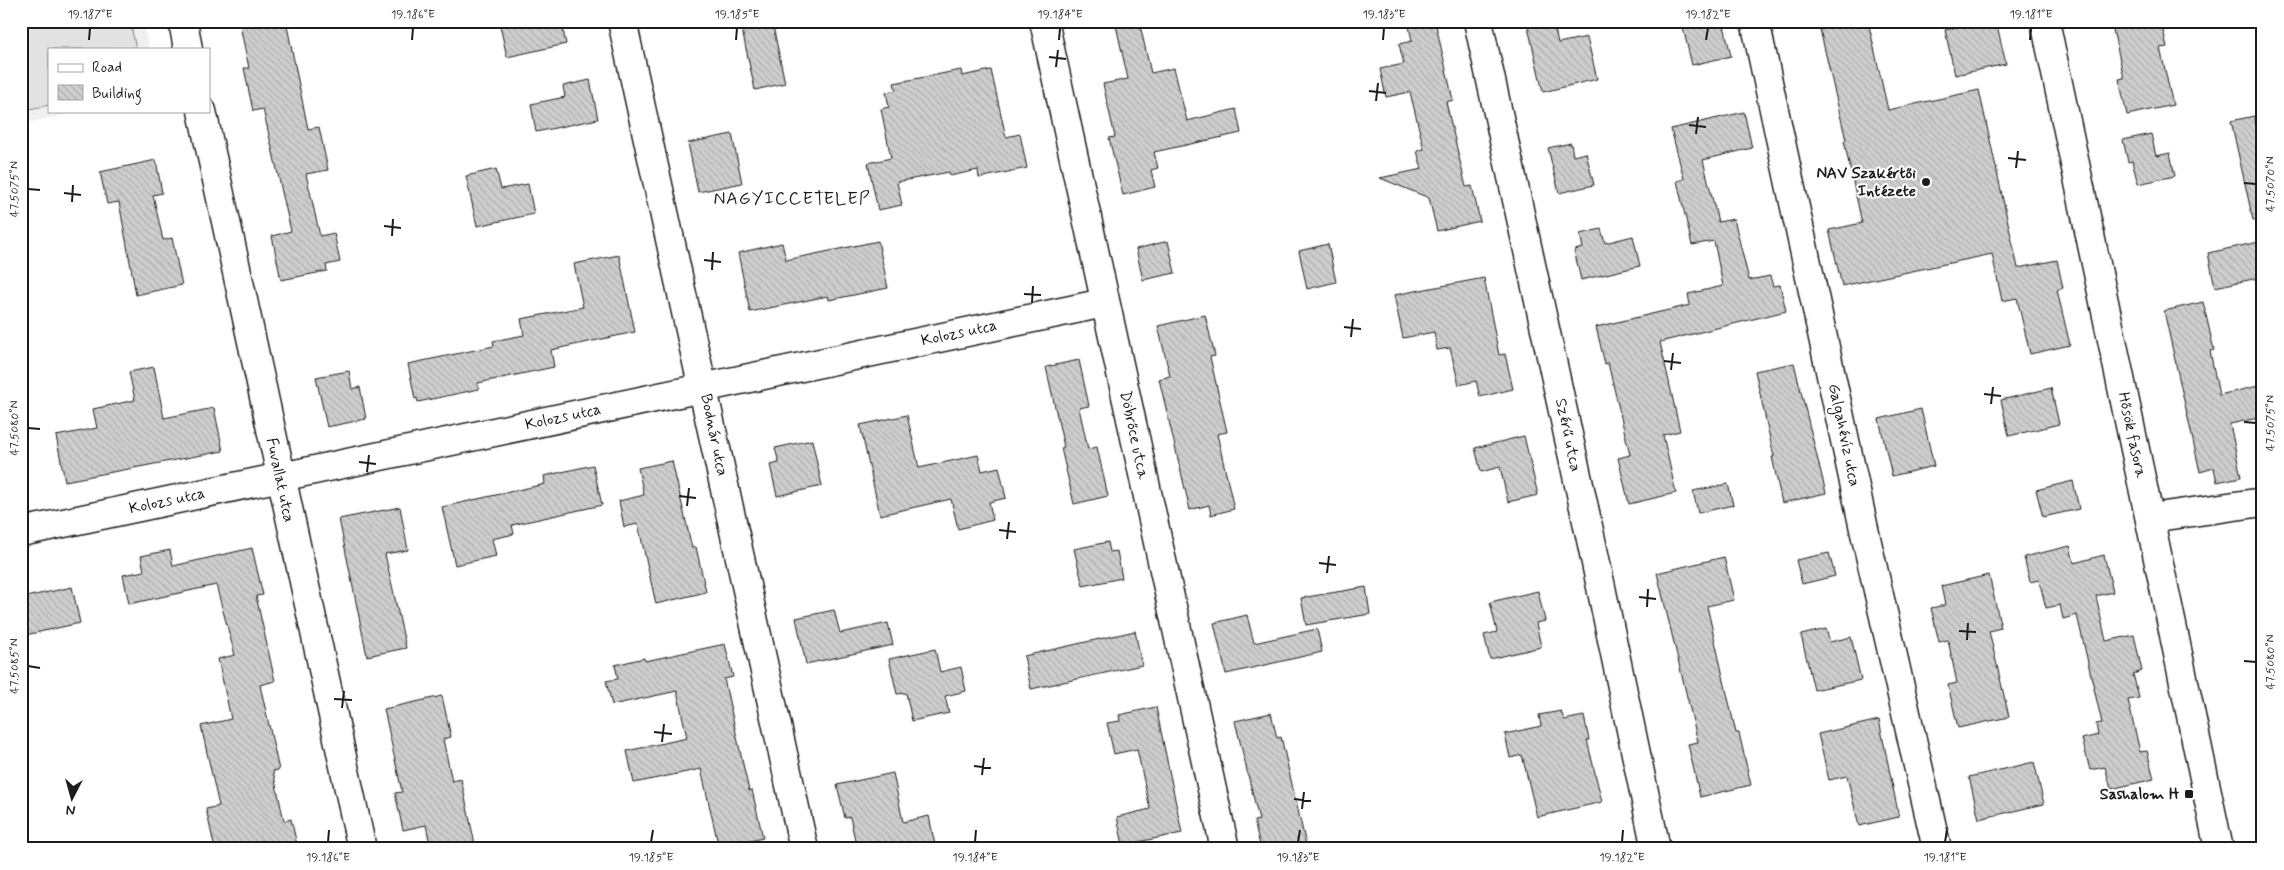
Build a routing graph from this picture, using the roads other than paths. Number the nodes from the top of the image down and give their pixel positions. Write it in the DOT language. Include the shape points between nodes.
graph roads {
  1 [pos="182,21"];
  2 [pos="622,21"];
  3 [pos="1044,21"];
  4 [pos="1478,21"];
  5 [pos="1755,21"];
  6 [pos="2046,21"];
  7 [pos="188,48"];
  8 [pos="202,112"];
  9 [pos="1104,302"];
  10 [pos="704,387"];
  11 [pos="280,477"];
  12 [pos="2263,502"];
  13 [pos="2150,518"];
  14 [pos="21,532"];
  15 [pos="362,849"];
  16 [pos="804,849"];
  17 [pos="1225,849"];
  18 [pos="1656,849"];
  19 [pos="1937,849"];
  20 [pos="2219,849"];
  1 -- 7 [label="street"];
  2 -- 10 [label="street, Bodnár utca"];
  3 -- 9 [label="street, Döbrőce utca"];
  4 -- 18 [label="street, Szérű utca"];
  5 -- 19 [label="street, Galgahévíz utca"];
  6 -- 13 [label="street, Hősök fasora"];
  8 -- 11 [label="street, Fuvallat utca"];
  9 -- 10 [label="street, Kolozs utca"];
  9 -- 17 [label="street, Döbrőce utca"];
  10 -- 11 [label="street, Kolozs utca"];
  10 -- 16 [label="street, Bodnár utca"];
  11 -- 14 [label="street, Kolozs utca"];
  11 -- 15 [label="street, Fuvallat utca"];
  12 -- 13 [label="street"];
  13 -- 20 [label="street, Hősök fasora"];
}
